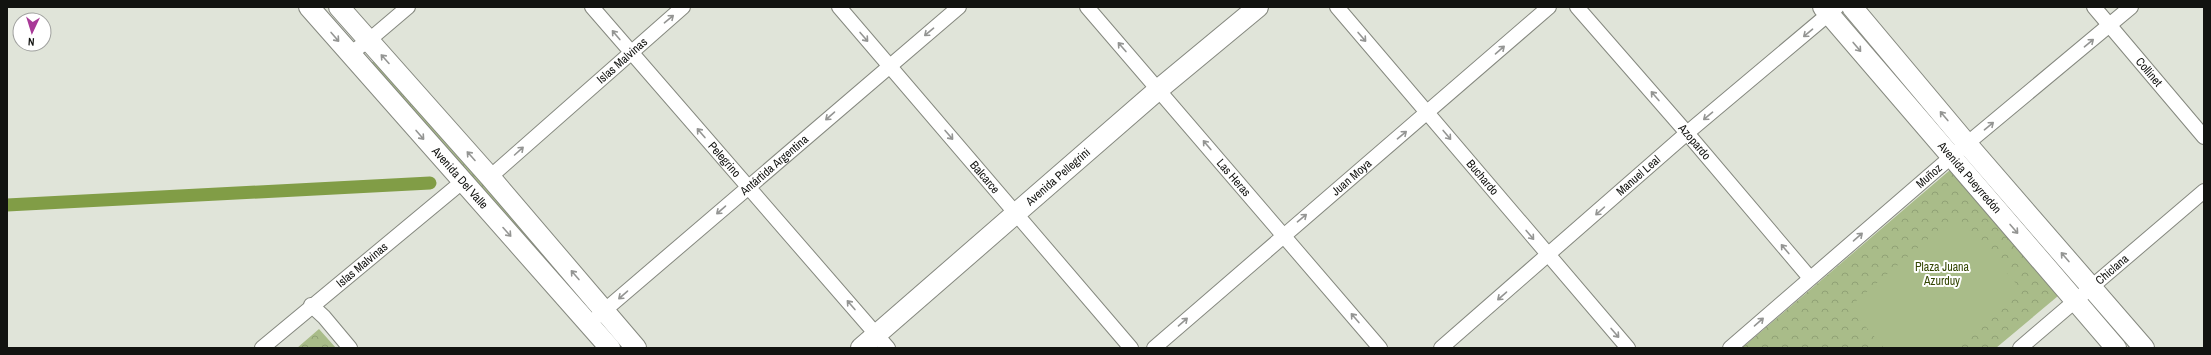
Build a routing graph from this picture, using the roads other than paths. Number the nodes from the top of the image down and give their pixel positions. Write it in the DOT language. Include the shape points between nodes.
graph roads {
  1 [pos="309,7"];
  2 [pos="339,7"];
  3 [pos="408,7"];
  4 [pos="592,7"];
  5 [pos="682,7"];
  6 [pos="839,7"];
  7 [pos="959,7"];
  8 [pos="1087,7"];
  9 [pos="1258,7"];
  10 [pos="1337,7"];
  11 [pos="1549,7"];
  12 [pos="1577,7"];
  13 [pos="1852,7"];
  14 [pos="2094,7"];
  15 [pos="2131,7"];
  16 [pos="1830,10"];
  17 [pos="2110,25"];
  18 [pos="368,41"];
  19 [pos="630,52"];
  20 [pos="349,54"];
  21 [pos="889,66"];
  22 [pos="1159,89"];
  23 [pos="1428,112"];
  24 [pos="1687,133"];
  25 [pos="2204,137"];
  26 [pos="1967,144"];
  27 [pos="1951,158"];
  28 [pos="490,177"];
  29 [pos="462,182"];
  30 [pos="748,187"];
  31 [pos="2204,191"];
  32 [pos="1016,212"];
  33 [pos="1283,235"];
  34 [pos="1548,256"];
  35 [pos="1810,278"];
  36 [pos="2083,293"];
  37 [pos="311,305"];
  38 [pos="606,310"];
  39 [pos="589,324"];
  40 [pos="882,341"];
  41 [pos="262,348"];
  42 [pos="350,348"];
  43 [pos="610,348"];
  44 [pos="636,348"];
  45 [pos="861,348"];
  46 [pos="1131,348"];
  47 [pos="1154,348"];
  48 [pos="1380,348"];
  49 [pos="1441,348"];
  50 [pos="1628,348"];
  51 [pos="1730,348"];
  52 [pos="2020,348"];
  53 [pos="2116,348"];
  54 [pos="2144,348"];
  1 -- 20 [label="main road, Avenida Del Valle, one-way"];
  2 -- 18 [label="main road, Avenida Del Valle"];
  3 -- 18 [label="street"];
  19 -- 4 [label="street, Pelegrino, one-way"];
  19 -- 5 [label="street, Islas Malvinas, one-way"];
  6 -- 21 [label="street, Balcarce, one-way"];
  7 -- 21 [label="street, Antártida Argentina, one-way"];
  22 -- 8 [label="street, Las Heras, one-way"];
  9 -- 22 [label="main road, Avenida Pellegrini"];
  10 -- 23 [label="street, Buchardo, one-way"];
  23 -- 11 [label="street, Juan Moya, one-way"];
  24 -- 12 [label="street, Azopardo, one-way"];
  26 -- 13 [label="main road, Avenida Pueyrredón, one-way"];
  14 -- 17 [label="street, Collinet"];
  15 -- 17 [label="street, Muñoz"];
  16 -- 24 [label="street, Manuel Leal, one-way"];
  16 -- 27 [label="main road, Avenida Pueyrredón, one-way"];
  17 -- 25 [label="street, Collinet"];
  26 -- 17 [label="street, Muñoz, one-way"];
  18 -- 20 [label="street"];
  28 -- 18 [label="main road, Avenida Del Valle, one-way"];
  28 -- 19 [label="street, Islas Malvinas, one-way"];
  30 -- 19 [label="street, Pelegrino, one-way"];
  20 -- 29 [label="main road, Avenida Del Valle, one-way"];
  21 -- 30 [label="street, Antártida Argentina, one-way"];
  21 -- 32 [label="street, Balcarce, one-way"];
  22 -- 32 [label="main road, Avenida Pellegrini"];
  33 -- 22 [label="street, Las Heras, one-way"];
  33 -- 23 [label="street, Juan Moya, one-way"];
  23 -- 34 [label="street, Buchardo, one-way"];
  24 -- 34 [label="street, Manuel Leal, one-way"];
  35 -- 24 [label="street, Azopardo, one-way"];
  26 -- 27 [label="street, Muñoz"];
  36 -- 26 [label="main road, Avenida Pueyrredón, one-way"];
  35 -- 27 [label="street, Muñoz, one-way"];
  27 -- 36 [label="main road, Avenida Pueyrredón, one-way"];
  38 -- 28 [label="main road, Avenida Del Valle, one-way"];
  29 -- 37 [label="street, Islas Malvinas"];
  29 -- 39 [label="main road, Avenida Del Valle, one-way"];
  30 -- 38 [label="street, Antártida Argentina, one-way"];
  40 -- 30 [label="street, Pelegrino, one-way"];
  31 -- 36 [label="street, Chiclana"];
  32 -- 40 [label="main road, Avenida Pellegrini"];
  32 -- 46 [label="street, Balcarce"];
  47 -- 33 [label="street, Juan Moya, one-way"];
  48 -- 33 [label="street, Las Heras, one-way"];
  34 -- 49 [label="street, Manuel Leal, one-way"];
  34 -- 50 [label="street, Buchardo, one-way"];
  51 -- 35 [label="street, Muñoz, one-way"];
  36 -- 52 [label="street, Chiclana"];
  36 -- 53 [label="main road, Avenida Pueyrredón"];
  36 -- 54 [label="main road, Avenida Pueyrredón"];
  37 -- 41 [label="street, Islas Malvinas"];
  37 -- 42 [label="street"];
  38 -- 39 [label="street, Antártida Argentina"];
  38 -- 44 [label="main road, Avenida Del Valle"];
  39 -- 43 [label="main road, Avenida Del Valle"];
  40 -- 45 [label="main road, Avenida Pellegrini"];
}
